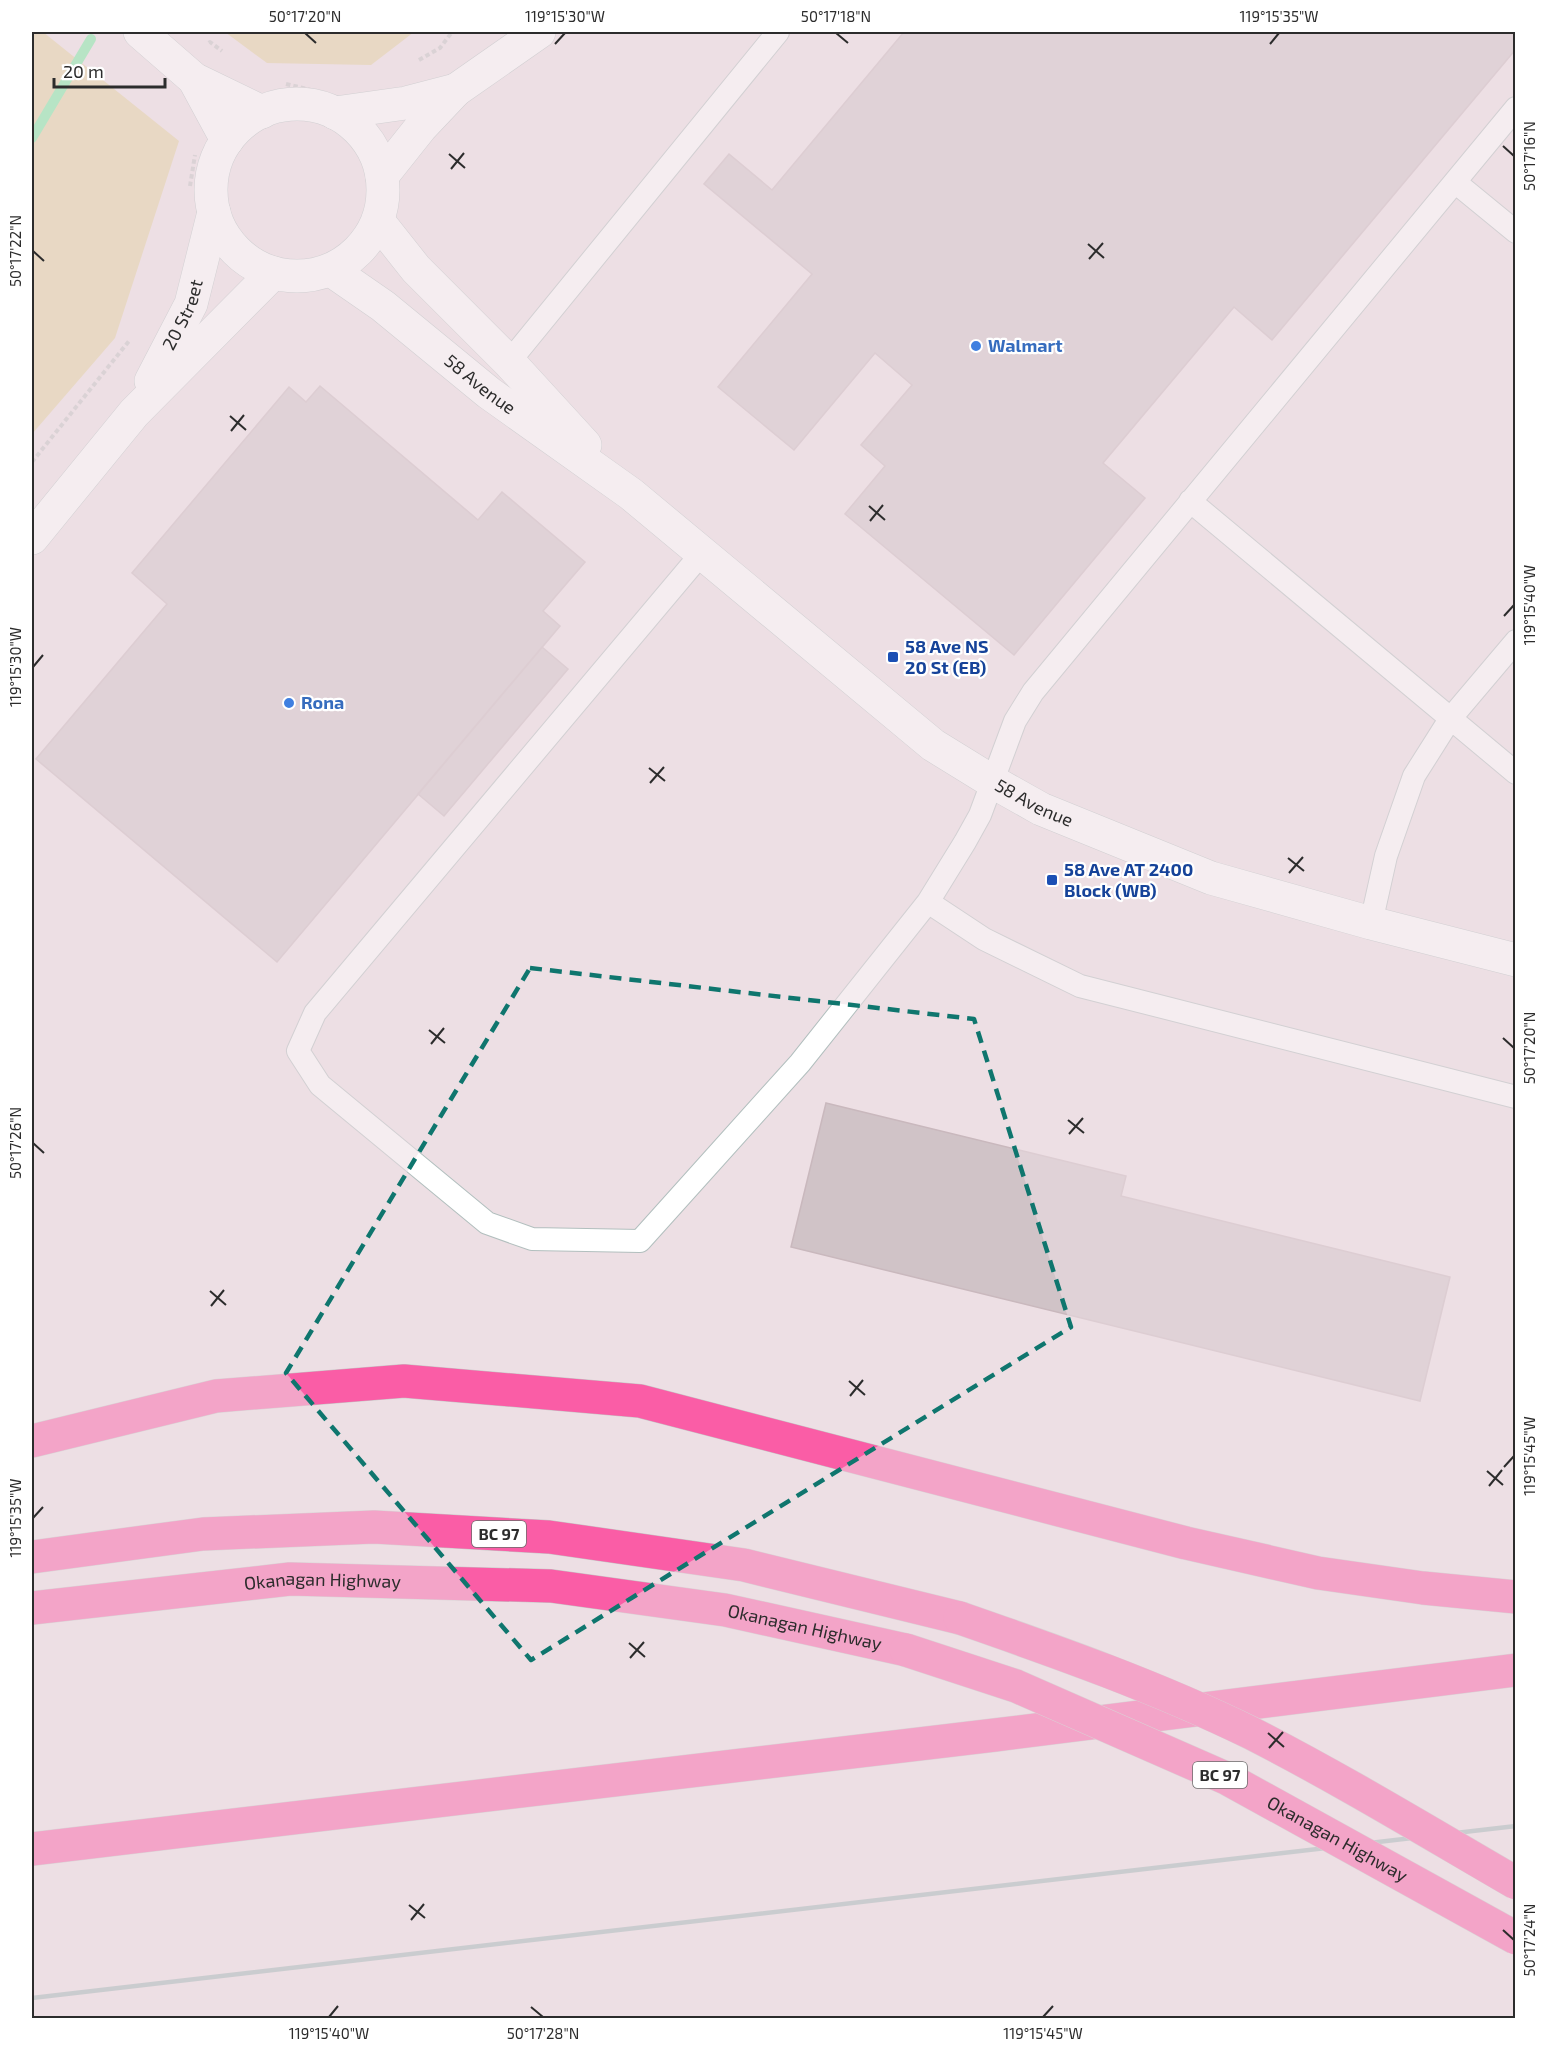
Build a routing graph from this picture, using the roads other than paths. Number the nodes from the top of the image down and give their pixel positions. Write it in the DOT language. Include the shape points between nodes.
graph roads {
  1 [pos="140,32"];
  2 [pos="539,32"];
  3 [pos="778,32"];
  4 [pos="194,79"];
  5 [pos="456,90"];
  6 [pos="1515,108"];
  7 [pos="262,112"];
  8 [pos="335,113"];
  9 [pos="227,140"];
  10 [pos="382,176"];
  11 [pos="1455,182"];
  12 [pos="214,212"];
  13 [pos="378,221"];
  14 [pos="1515,232"];
  15 [pos="331,270"];
  16 [pos="273,273"];
  17 [pos="509,362"];
  18 [pos="134,413"];
  19 [pos="631,494"];
  20 [pos="1190,501"];
  21 [pos="32,538"];
  22 [pos="702,553"];
  23 [pos="1515,641"];
  24 [pos="1450,719"];
  25 [pos="1515,773"];
  26 [pos="993,782"];
  27 [pos="928,902"];
  28 [pos="1371,923"];
  29 [pos="1515,960"];
  30 [pos="1515,1097"];
  31 [pos="32,1441"];
  32 [pos="32,1557"];
  33 [pos="1515,1597"];
  34 [pos="32,1608"];
  35 [pos="1515,1670"];
  36 [pos="32,1849"];
  37 [pos="1515,1883"];
  38 [pos="1515,1938"];
  1 -- 4 [label="street"];
  2 -- 5 [label="street"];
  3 -- 17 [label="lane"];
  4 -- 7 [label="street"];
  4 -- 9 [label="street"];
  5 -- 8 [label="street" via="406,103"];
  5 -- 10 [label="street"];
  6 -- 11 [label="lane"];
  7 -- 8 [label="street" via="286,105 311,105"];
  7 -- 9 [label="street"];
  8 -- 10 [label="street" via="357,129 374,150"];
  9 -- 12 [label="street" via="216,162 211,187"];
  10 -- 13 [label="street"];
  11 -- 14 [label="lane"];
  11 -- 20 [label="lane"];
  12 -- 16 [label="street" via="226,239 247,260"];
  12 -- 18 [label="street, 20 Street" via="190,304"];
  13 -- 15 [label="street" via="351,258"];
  13 -- 17 [label="street, 58 Avenue" via="416,269"];
  15 -- 16 [label="street" via="303,276"];
  15 -- 19 [label="street, 58 Avenue" via="383,306 489,393"];
  16 -- 18 [label="street, 20 Street"];
  17 -- 19 [label="street, 58 Avenue"];
  18 -- 21 [label="street, 20 Street"];
  19 -- 22 [label="street, 58 Avenue"];
  20 -- 24 [label="lane"];
  20 -- 26 [label="lane" via="1033,692 1015,720"];
  22 -- 26 [label="street, 58 Avenue" via="933,744"];
  22 -- 27 [label="lane" via="315,1013 298,1051 320,1085 487,1223 532,1239 640,1241 800,1063"];
  23 -- 24 [label="lane"];
  24 -- 25 [label="lane"];
  24 -- 28 [label="lane" via="1414,776 1386,856"];
  26 -- 27 [label="lane" via="980,815"];
  26 -- 28 [label="street, 58 Avenue" via="1041,809 1211,878"];
  27 -- 30 [label="lane" via="984,939 1080,986"];
  28 -- 29 [label="street, 58 Avenue"];
  31 -- 33 [label="highway" via="216,1396 404,1382 640,1401 1318,1574"];
  32 -- 37 [label="highway, BC 97, bridge" via="214,1533 374,1527 549,1537 744,1565 960,1618 1170,1697 1317,1768"];
  34 -- 38 [label="highway, Okanagan Highway / BC 97, bridge" via="290,1580 551,1586 725,1610 906,1650 1016,1686 1228,1779"];
  35 -- 36 [label="highway"];
}
